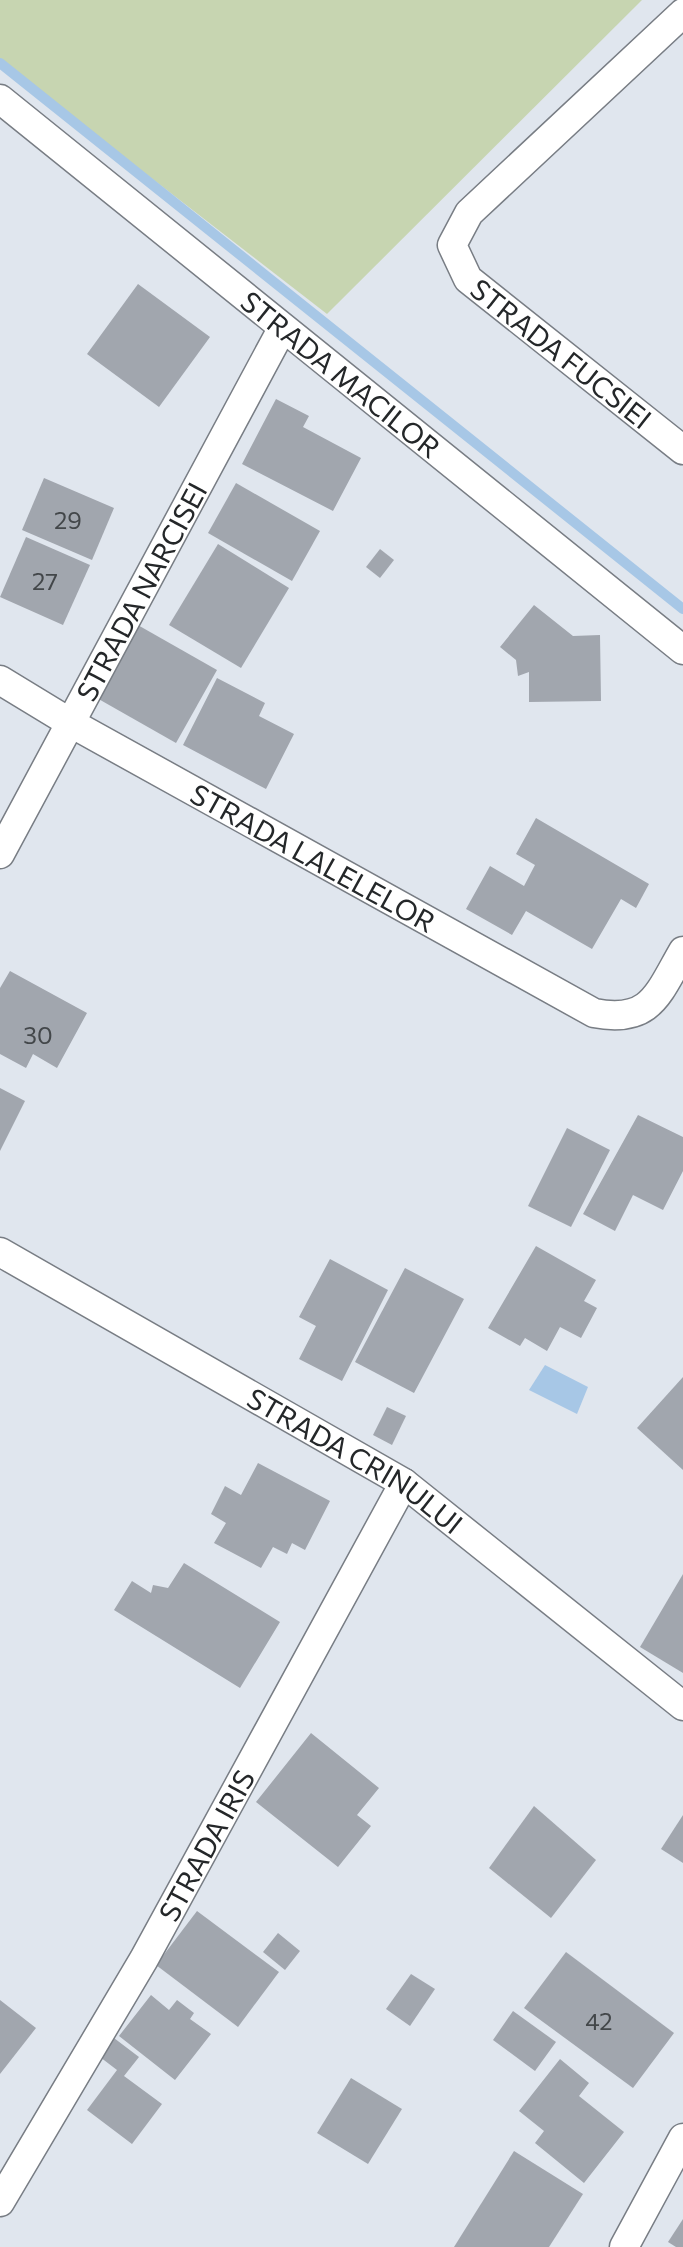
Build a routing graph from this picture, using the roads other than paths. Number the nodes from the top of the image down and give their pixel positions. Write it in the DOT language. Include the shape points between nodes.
graph roads {
  1 [pos="683,13"];
  2 [pos="0,99"];
  3 [pos="282,329"];
  4 [pos="683,450"];
  5 [pos="683,650"];
  6 [pos="0,680"];
  7 [pos="69,722"];
  8 [pos="0,854"];
  9 [pos="683,951"];
  10 [pos="0,1252"];
  11 [pos="404,1483"];
  12 [pos="683,1706"];
  13 [pos="683,2138"];
  14 [pos="0,2202"];
  15 [pos="624,2247"];
  1 -- 4 [label="street, STRADA FUCSIEI" via="469,213 452,245 468,279"];
  2 -- 3 [label="street, STRADA MACILOR"];
  3 -- 5 [label="street, STRADA MACILOR"];
  3 -- 7 [label="street, STRADA NARCISEI"];
  6 -- 7 [label="street, STRADA LALELELOR"];
  7 -- 8 [label="street, STRADA NARCISEI"];
  7 -- 9 [label="street, STRADA LALELELOR" via="594,1013 631,1016 660,990"];
  10 -- 11 [label="street, STRADA CRINULUI"];
  11 -- 12 [label="street, STRADA CRINULUI"];
  11 -- 14 [label="street, STRADA IRIS" via="144,1959"];
  13 -- 15 [label="street"];
}
